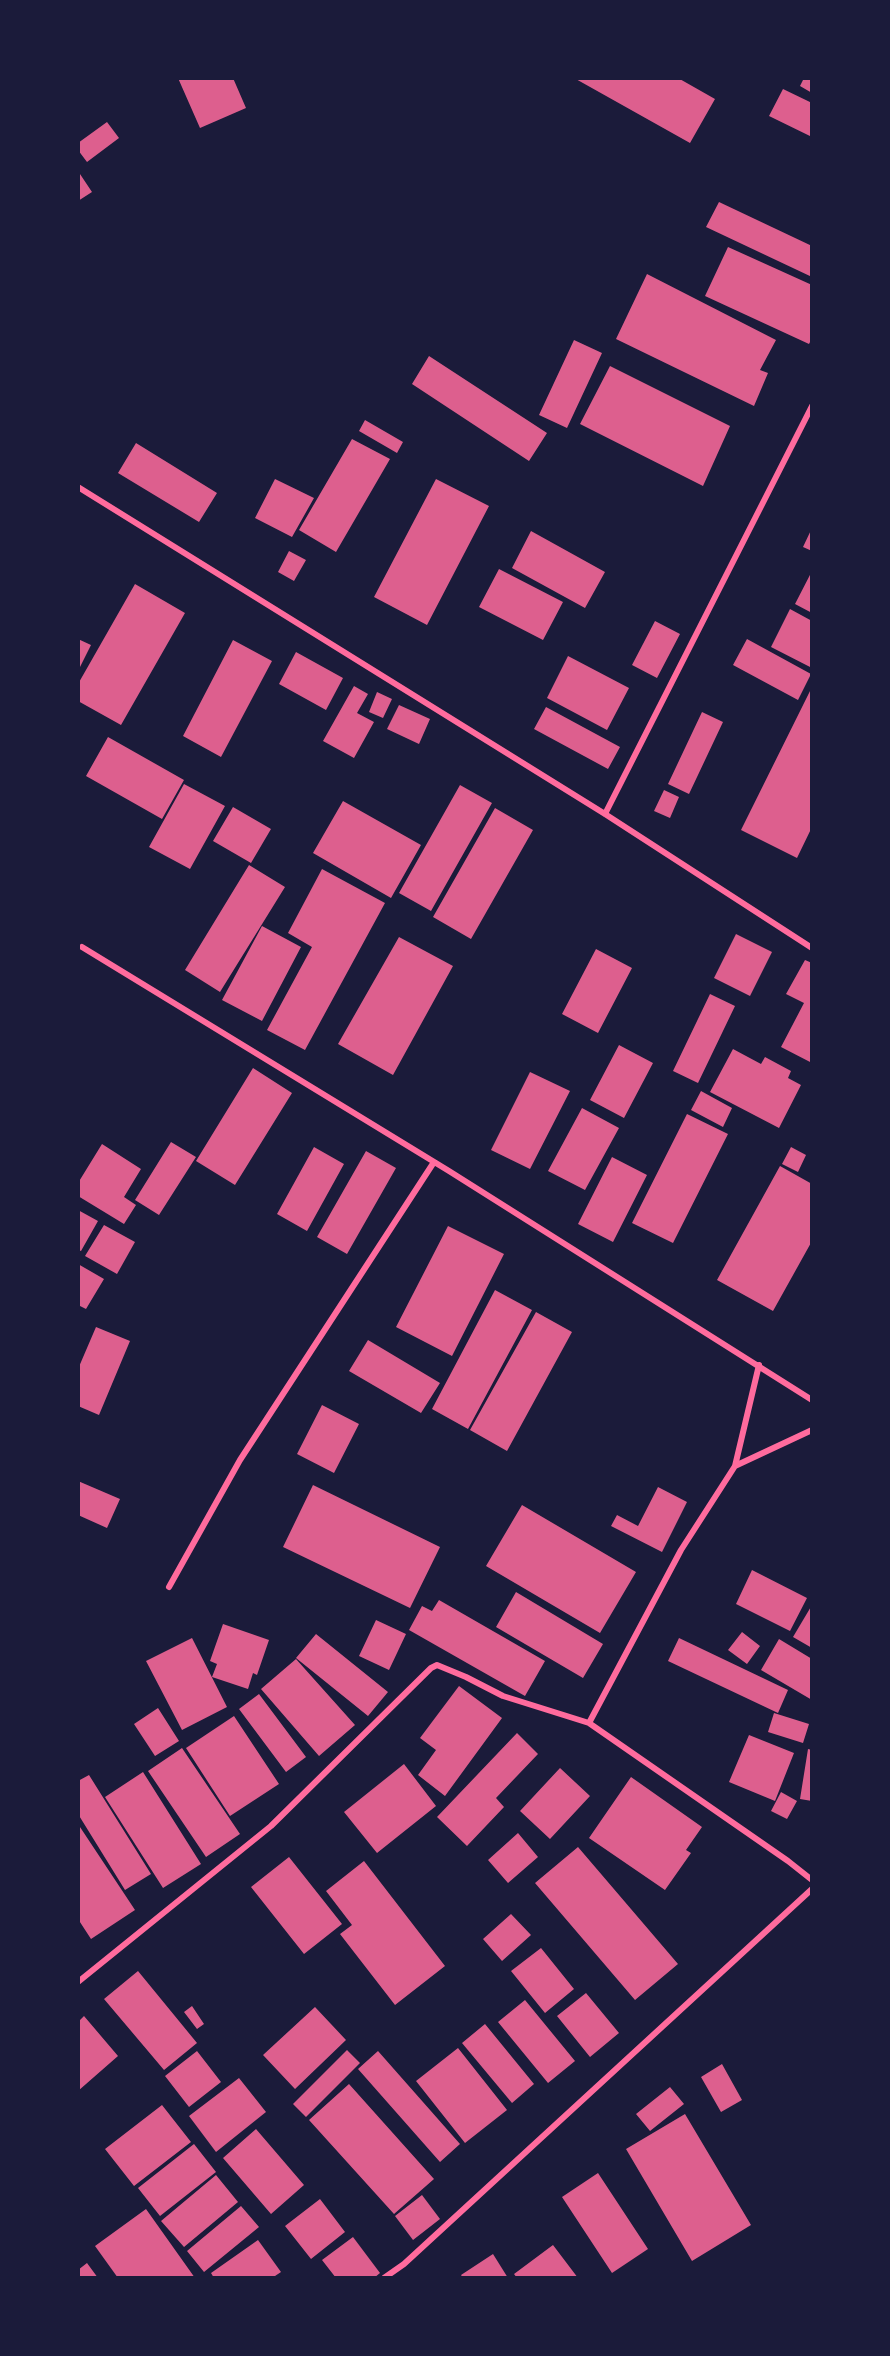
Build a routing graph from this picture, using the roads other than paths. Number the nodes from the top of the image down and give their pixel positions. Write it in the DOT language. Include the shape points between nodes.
graph roads {
  1 [pos="812,406"];
  2 [pos="78,487"];
  3 [pos="605,814"];
  4 [pos="79,948"];
  5 [pos="812,948"];
  6 [pos="434,1162"];
  7 [pos="759,1365"];
  8 [pos="812,1400"];
  9 [pos="812,1430"];
  10 [pos="735,1466"];
  11 [pos="169,1587"];
  12 [pos="589,1723"];
  13 [pos="812,1880"];
  14 [pos="812,1889"];
  15 [pos="78,1982"];
  16 [pos="384,2278"];
  1 -- 3 [label="street"];
  2 -- 3 [label="street"];
  3 -- 5 [label="street"];
  4 -- 6 [label="street"];
  6 -- 7 [label="street"];
  6 -- 11 [label="street" via="240,1460"];
  7 -- 8 [label="street"];
  7 -- 10 [label="street"];
  9 -- 10 [label="street"];
  10 -- 12 [label="street" via="681,1550"];
  12 -- 13 [label="street"];
  12 -- 15 [label="street" via="503,1696 445,1667 431,1668 270,1826"];
  14 -- 16 [label="street" via="413,2256"];
}
